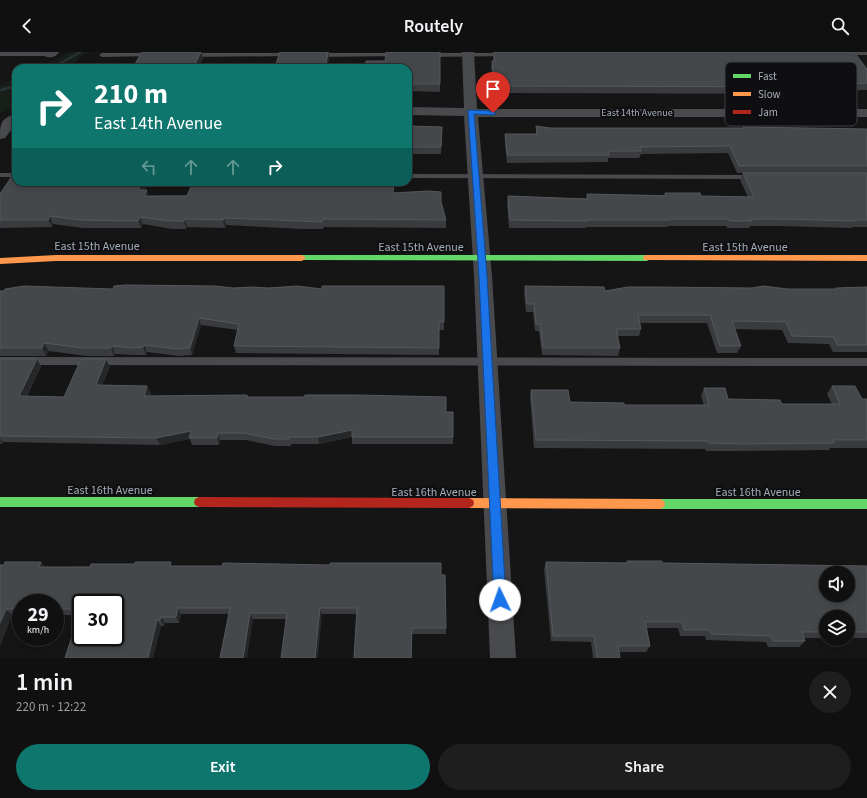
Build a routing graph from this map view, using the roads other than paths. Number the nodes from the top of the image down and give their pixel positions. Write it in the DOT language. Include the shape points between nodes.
graph roads {
  1 [pos="52,53"];
  2 [pos="867,53"];
  3 [pos="0,54"];
  4 [pos="468,54"];
  5 [pos="839,54"];
  6 [pos="102,55"];
  7 [pos="161,55"];
  8 [pos="185,55"];
  9 [pos="295,55"];
  10 [pos="310,55"];
  11 [pos="405,55"];
  12 [pos="421,55"];
  13 [pos="516,55"];
  14 [pos="412,111"];
  15 [pos="470,112"];
  16 [pos="725,113"];
  17 [pos="857,113"];
  18 [pos="867,113"];
  19 [pos="12,120"];
  20 [pos="0,135"];
  21 [pos="0,175"];
  22 [pos="12,175"];
  23 [pos="412,176"];
  24 [pos="476,176"];
  25 [pos="763,177"];
  26 [pos="867,258"];
  27 [pos="482,259"];
  28 [pos="0,261"];
  29 [pos="0,361"];
  30 [pos="488,362"];
  31 [pos="867,362"];
  32 [pos="0,502"];
  33 [pos="494,504"];
  34 [pos="867,504"];
  35 [pos="503,658"];
  1 -- 3 [label="lane"];
  2 -- 5 [label="lane"];
  4 -- 12 [label="lane"];
  4 -- 13 [label="lane"];
  4 -- 15 [label="street"];
  6 -- 7 [label="lane"];
  8 -- 9 [label="lane"];
  10 -- 11 [label="lane"];
  14 -- 15 [label="street, East 14th Avenue"];
  15 -- 16 [label="street, East 14th Avenue"];
  15 -- 24 [label="street"];
  17 -- 18 [label="street, East 14th Avenue"];
  19 -- 20 [label="street"];
  21 -- 22 [label="lane"];
  23 -- 24 [label="lane"];
  24 -- 25 [label="lane"];
  24 -- 27 [label="street"];
  26 -- 27 [label="street, East 15th Avenue"];
  27 -- 28 [label="street, East 15th Avenue" via="56,258"];
  27 -- 30 [label="street"];
  29 -- 30 [label="lane"];
  30 -- 31 [label="lane"];
  30 -- 33 [label="street"];
  32 -- 33 [label="street, East 16th Avenue"];
  33 -- 34 [label="street, East 16th Avenue"];
  33 -- 35 [label="street"];
}
